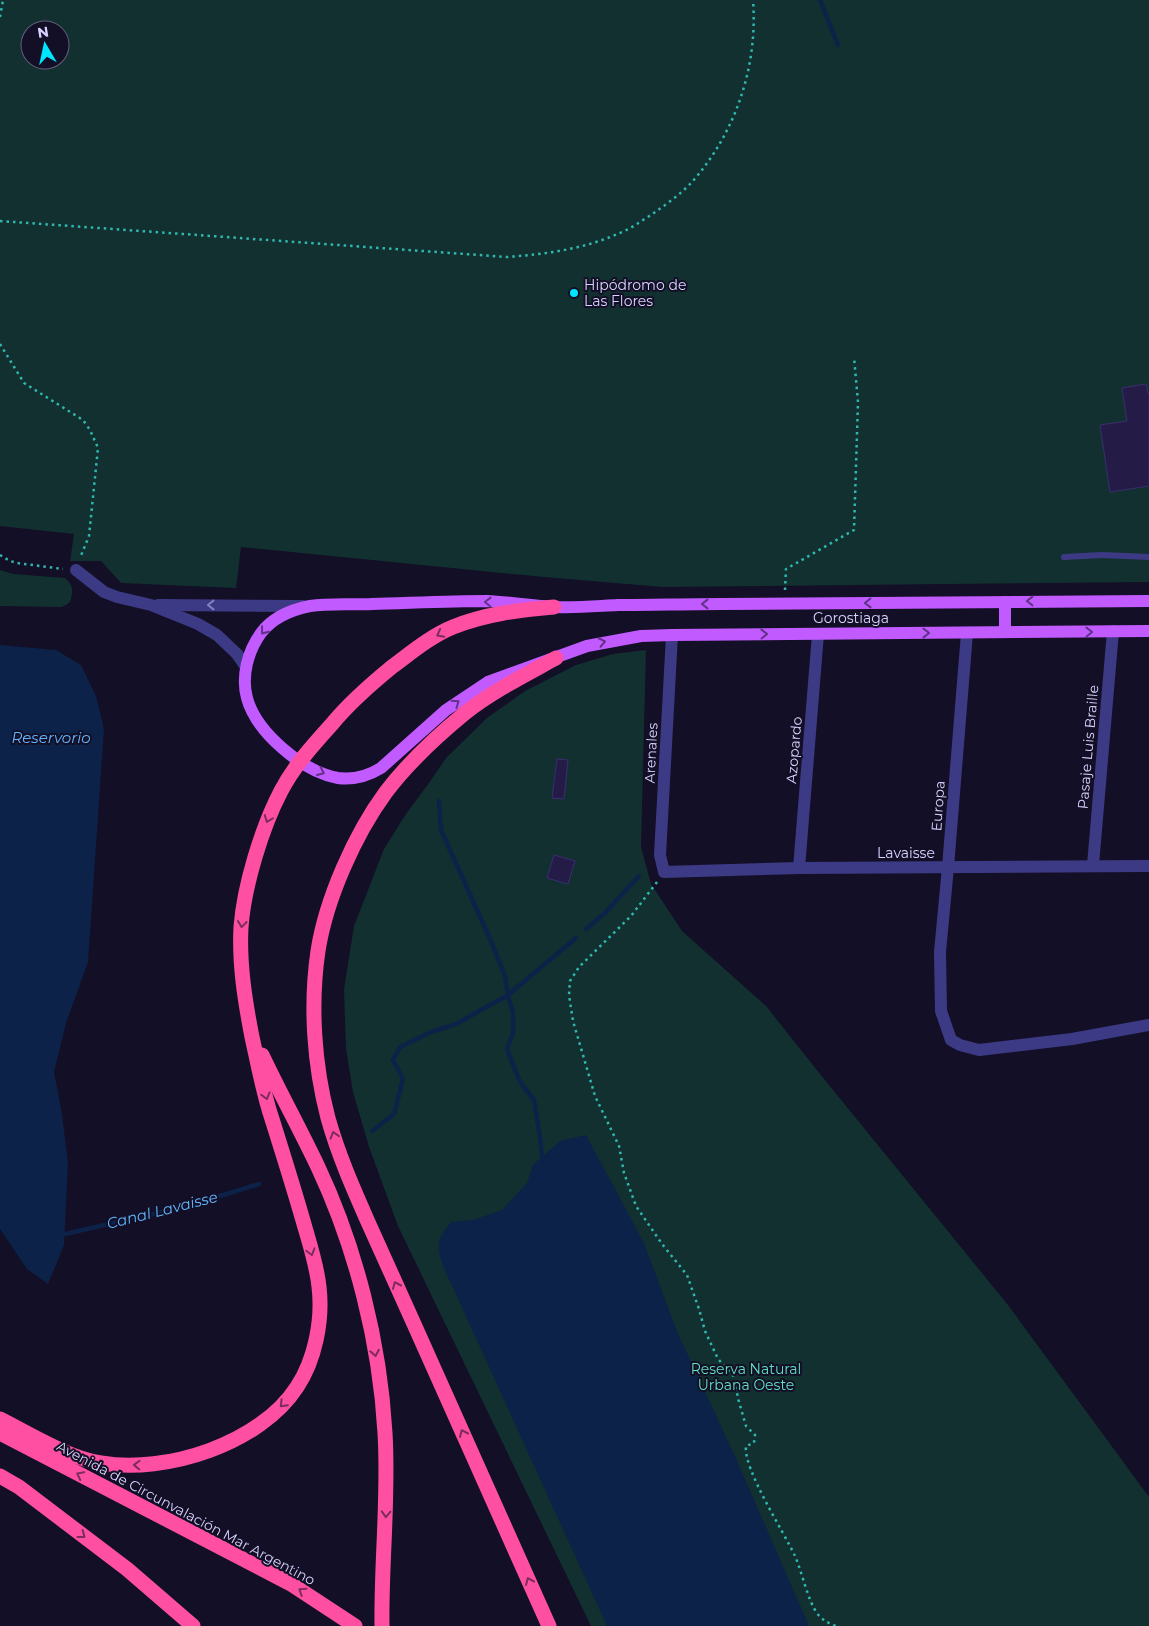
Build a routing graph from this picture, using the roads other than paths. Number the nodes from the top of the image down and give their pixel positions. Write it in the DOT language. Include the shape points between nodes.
graph roads {
  1 [pos="1064,557"];
  2 [pos="1149,557"];
  3 [pos="76,570"];
  4 [pos="1149,600"];
  5 [pos="1005,602"];
  6 [pos="150,605"];
  7 [pos="312,606"];
  8 [pos="554,607"];
  9 [pos="1113,631"];
  10 [pos="1149,631"];
  11 [pos="1005,632"];
  12 [pos="967,633"];
  13 [pos="818,634"];
  14 [pos="672,635"];
  15 [pos="556,658"];
  16 [pos="246,666"];
  17 [pos="299,761"];
  18 [pos="1093,866"];
  19 [pos="1149,866"];
  20 [pos="799,868"];
  21 [pos="948,868"];
  22 [pos="664,872"];
  23 [pos="1149,1025"];
  24 [pos="251,1031"];
  25 [pos="0,1419"];
  26 [pos="0,1433"];
  27 [pos="0,1476"];
  28 [pos="349,1621"];
  29 [pos="193,1626"];
  30 [pos="382,1626"];
  31 [pos="549,1626"];
  1 -- 2 [label="lane"];
  3 -- 6 [label="street" via="104,592"];
  4 -- 5 [label="main road, Gorostiaga, one-way"];
  5 -- 8 [label="main road, Gorostiaga, one-way"];
  5 -- 11 [label="main road"];
  7 -- 6 [label="street, one-way"];
  6 -- 16 [label="street" via="217,635"];
  8 -- 7 [label="main road, Gorostiaga, one-way" via="487,602"];
  7 -- 16 [label="main road, Gorostiaga, one-way" via="284,614 269,624 251,650"];
  8 -- 17 [label="highway, one-way" via="491,615 433,637 368,686"];
  9 -- 10 [label="main road, Gorostiaga"];
  11 -- 9 [label="main road, Gorostiaga, one-way"];
  9 -- 18 [label="street, Pasaje Luis Braille"];
  11 -- 12 [label="main road, Gorostiaga"];
  13 -- 12 [label="main road, Gorostiaga, one-way"];
  12 -- 21 [label="street, Europa"];
  14 -- 13 [label="main road, Gorostiaga, one-way"];
  13 -- 20 [label="street, Azopardo"];
  15 -- 14 [label="main road, Gorostiaga, one-way" via="605,642"];
  14 -- 22 [label="street, Arenales" via="660,855"];
  17 -- 15 [label="main road, Gorostiaga, one-way" via="340,778 370,774 446,710 488,682"];
  31 -- 15 [label="highway, one-way" via="340,1155 320,1081 314,996 318,950 331,900 347,860 387,791 429,746 468,711 511,682"];
  16 -- 17 [label="main road, Gorostiaga" via="244,682 251,710 276,744"];
  17 -- 24 [label="highway, one-way" via="269,816 245,901 241,947"];
  18 -- 19 [label="street, Lavaisse"];
  18 -- 21 [label="street, Lavaisse"];
  20 -- 21 [label="street, Lavaisse"];
  20 -- 22 [label="street, Lavaisse"];
  21 -- 23 [label="street, Europa" via="940,952 942,1011 951,1040 979,1050 1072,1039"];
  24 -- 25 [label="highway, one-way" via="268,1105 319,1287 320,1314 316,1340 306,1372 296,1390 254,1429 221,1447 144,1466 100,1463 60,1450"];
  24 -- 30 [label="highway, one-way" via="329,1192 355,1267 370,1324 385,1432"];
  28 -- 26 [label="highway, Avenida de Circunvalación Mar Argentino, one-way" via="291,1584"];
  27 -- 29 [label="highway, one-way" via="127,1569"];
}
